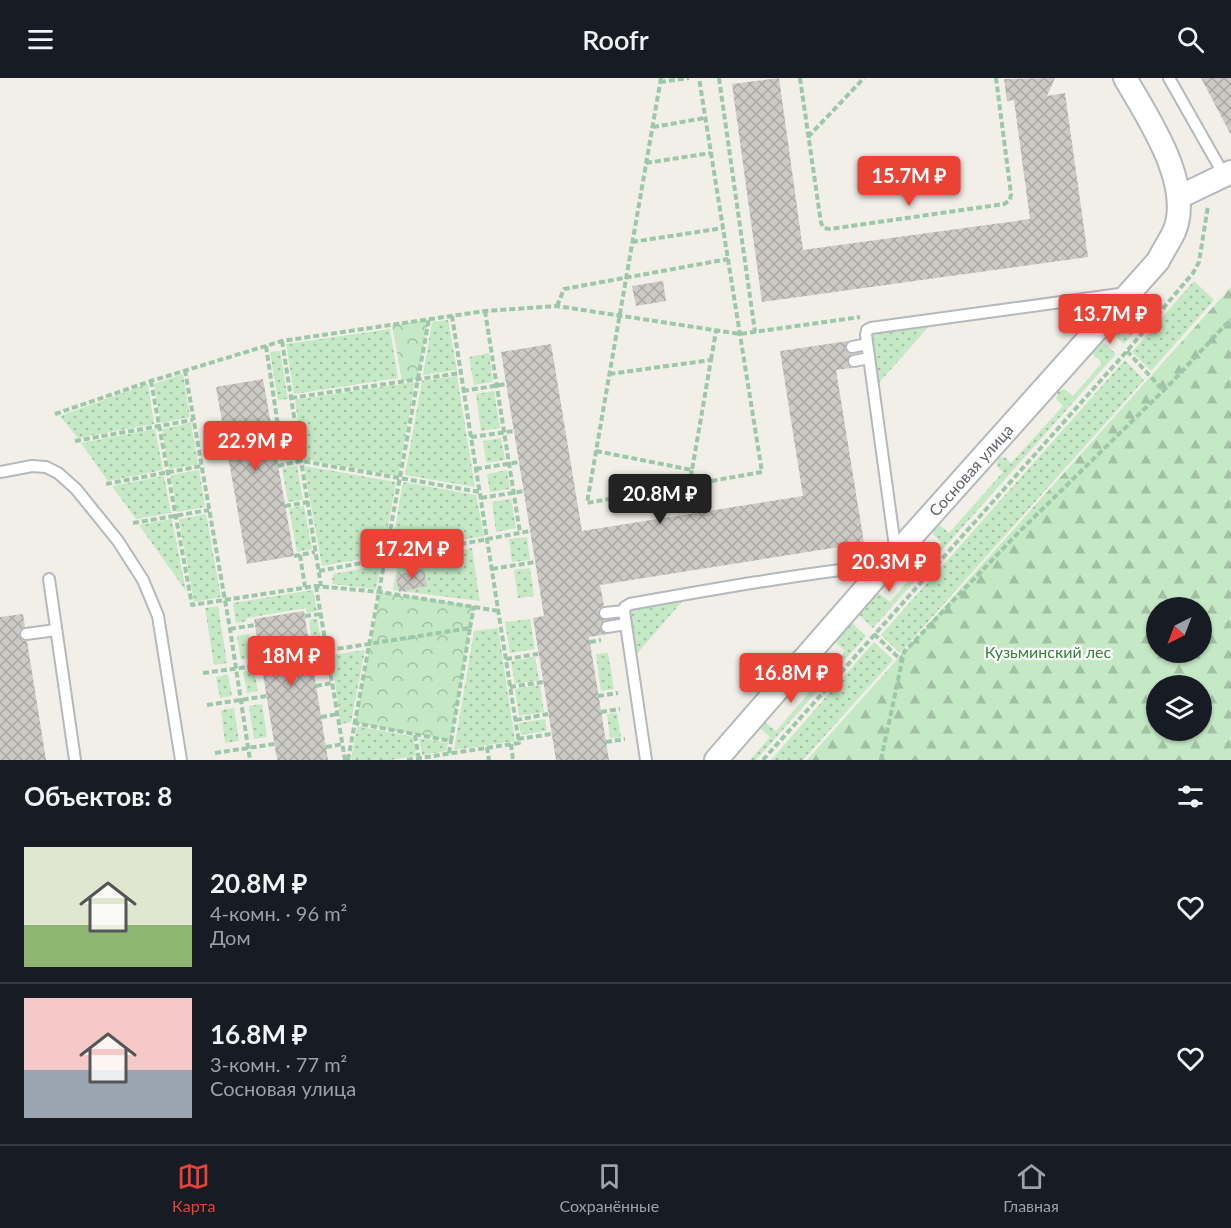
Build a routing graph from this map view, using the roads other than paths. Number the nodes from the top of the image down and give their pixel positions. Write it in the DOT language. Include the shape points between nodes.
graph roads {
  1 [pos="1125,78"];
  2 [pos="1169,78"];
  3 [pos="1228,173"];
  4 [pos="1179,197"];
  5 [pos="1129,292"];
  6 [pos="867,344"];
  7 [pos="852,347"];
  8 [pos="869,358"];
  9 [pos="854,361"];
  10 [pos="0,472"];
  11 [pos="891,559"];
  12 [pos="49,579"];
  13 [pos="624,611"];
  14 [pos="605,614"];
  15 [pos="626,624"];
  16 [pos="607,627"];
  17 [pos="56,630"];
  18 [pos="26,634"];
  19 [pos="75,760"];
  20 [pos="181,760"];
  21 [pos="646,760"];
  22 [pos="716,760"];
  1 -- 4 [label="street, Сосновая улица" via="1158,135"];
  2 -- 3 [label="lane"];
  3 -- 4 [label="street"];
  4 -- 5 [label="street, Сосновая улица" via="1175,231 1158,261"];
  5 -- 6 [label="lane" via="871,328 867,330"];
  5 -- 11 [label="street, Сосновая улица"];
  6 -- 7 [label="lane"];
  6 -- 8 [label="lane"];
  8 -- 9 [label="lane"];
  8 -- 11 [label="lane"];
  10 -- 20 [label="lane" via="32,466 58,473 118,541 143,580 158,616"];
  11 -- 13 [label="lane" via="630,604"];
  11 -- 22 [label="street, Сосновая улица"];
  12 -- 17 [label="lane"];
  13 -- 14 [label="lane"];
  13 -- 15 [label="lane"];
  15 -- 16 [label="lane"];
  15 -- 21 [label="lane"];
  17 -- 18 [label="lane"];
  17 -- 19 [label="lane"];
}
